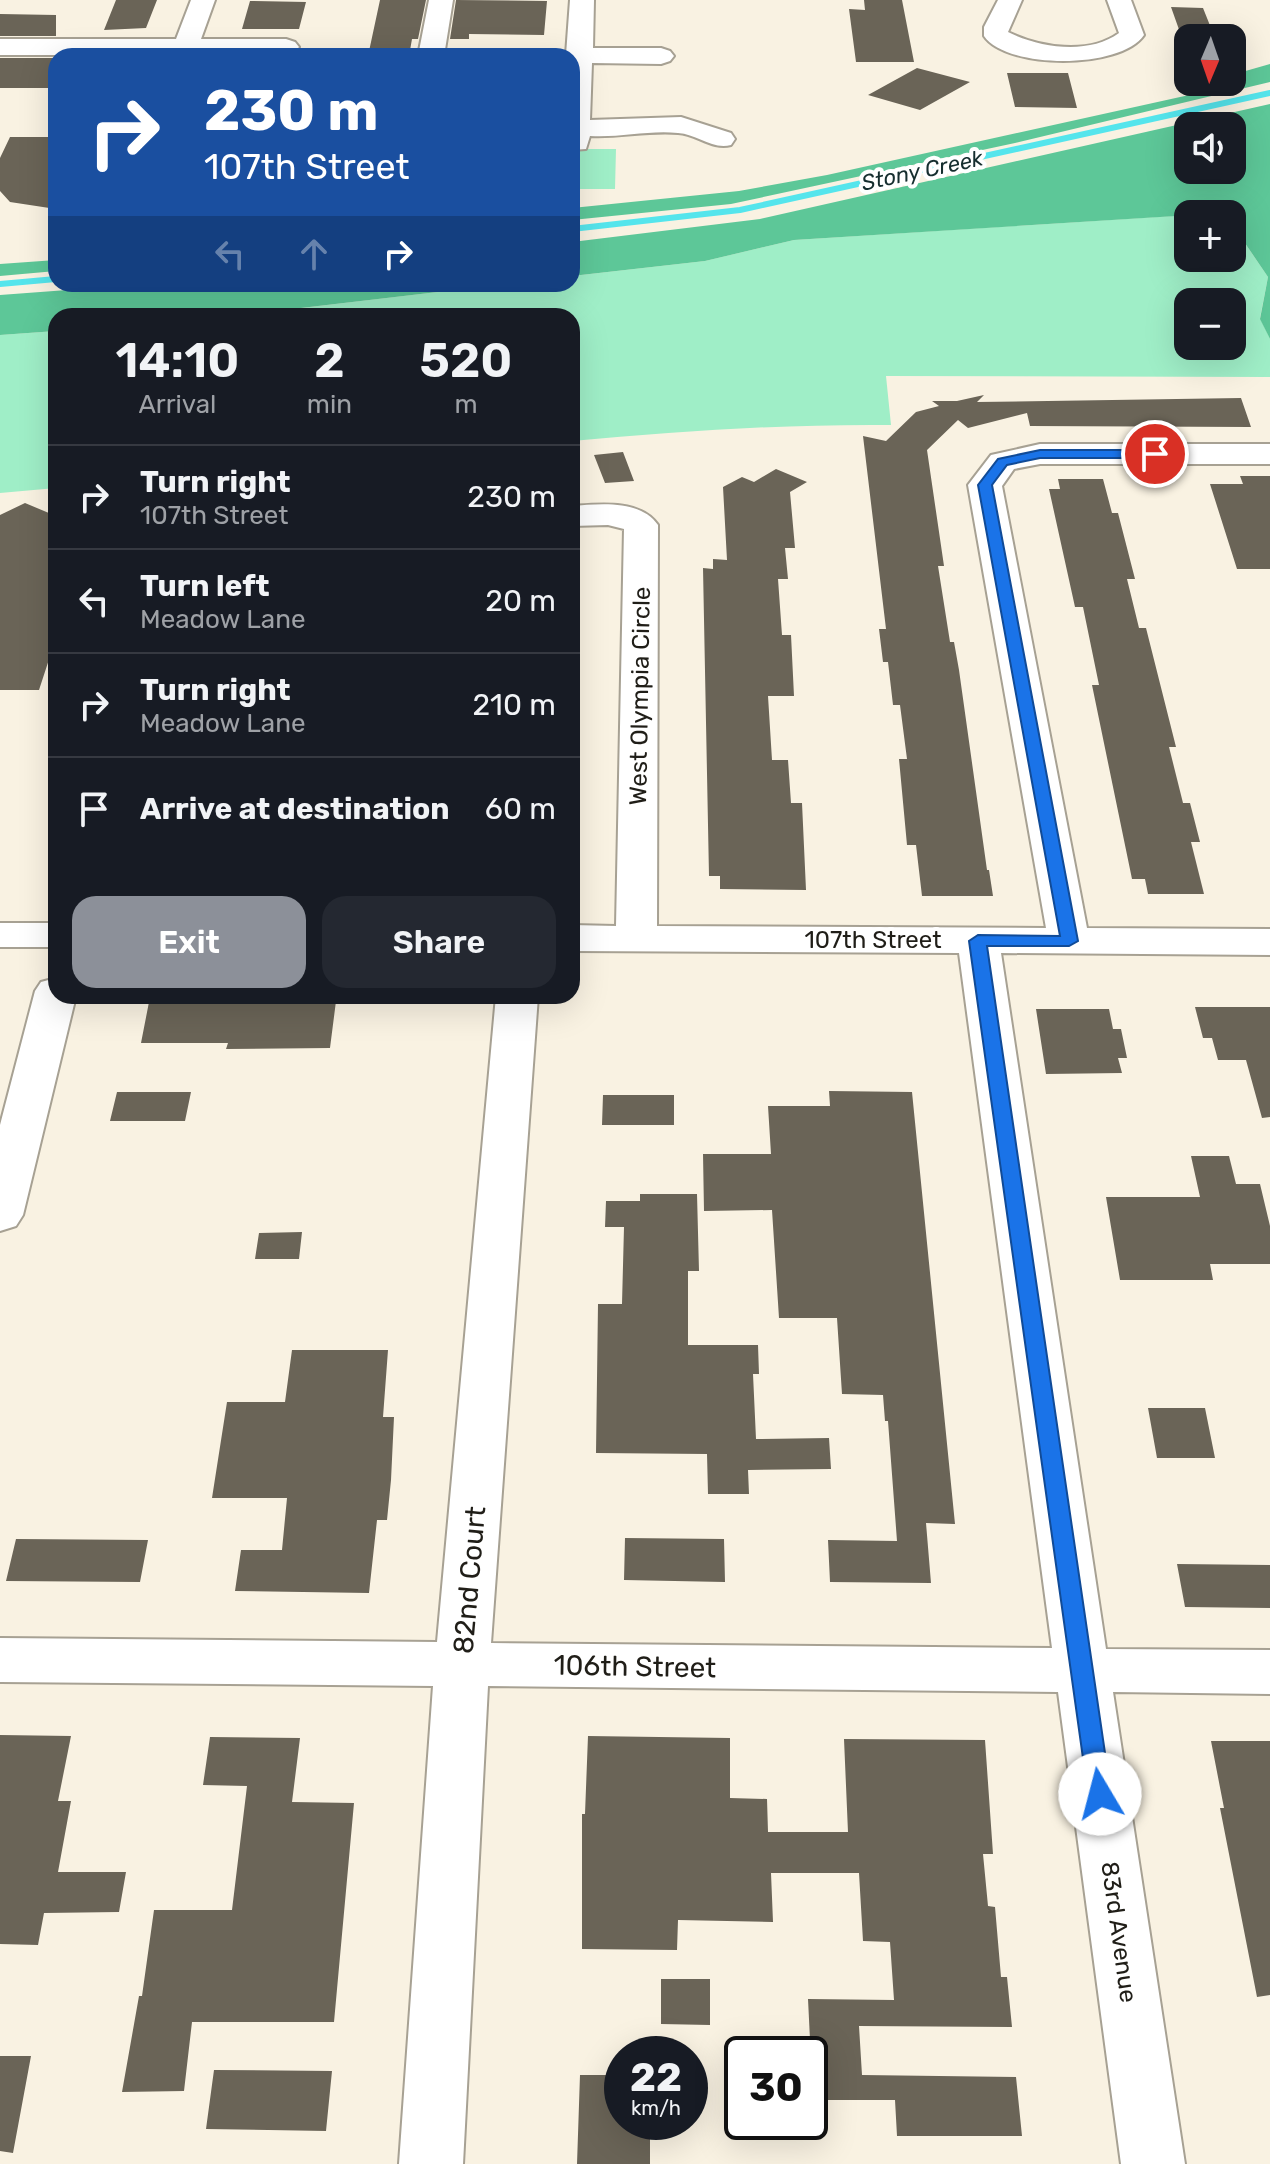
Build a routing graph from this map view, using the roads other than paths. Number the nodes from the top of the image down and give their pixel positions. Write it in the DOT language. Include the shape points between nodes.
graph roads {
  1 [pos="203,0"];
  2 [pos="441,0"];
  3 [pos="582,0"];
  4 [pos="1010,0"];
  5 [pos="1119,0"];
  6 [pos="0,47"];
  7 [pos="286,47"];
  8 [pos="48,48"];
  9 [pos="186,48"];
  10 [pos="266,48"];
  11 [pos="432,48"];
  12 [pos="579,48"];
  13 [pos="580,55"];
  14 [pos="661,56"];
  15 [pos="580,133"];
  16 [pos="722,139"];
  17 [pos="1270,454"];
  18 [pos="580,516"];
  19 [pos="0,935"];
  20 [pos="48,935"];
  21 [pos="580,938"];
  22 [pos="636,939"];
  23 [pos="978,941"];
  24 [pos="1069,941"];
  25 [pos="1270,942"];
  26 [pos="53,1004"];
  27 [pos="516,1004"];
  28 [pos="0,1215"];
  29 [pos="0,1660"];
  30 [pos="462,1664"];
  31 [pos="1082,1671"];
  32 [pos="1270,1672"];
  33 [pos="431,2164"];
  34 [pos="1153,2164"];
  1 -- 9 [label="street"];
  2 -- 11 [label="street"];
  3 -- 12 [label="street"];
  4 -- 5 [label="street" via="996,36 1012,46 1071,53 1104,49 1132,35"];
  6 -- 8 [label="street"];
  7 -- 10 [label="street"];
  13 -- 14 [label="street"];
  15 -- 16 [label="street" via="679,124"];
  17 -- 24 [label="street" via="1040,454 1003,462 985,485"];
  18 -- 22 [label="street, West Olympia Circle" via="610,514 641,525"];
  19 -- 20 [label="street"];
  21 -- 22 [label="street, 107th Street"];
  22 -- 23 [label="street, 107th Street"];
  23 -- 24 [label="street, 107th Street"];
  23 -- 31 [label="street, 83rd Avenue"];
  24 -- 25 [label="street, 107th Street"];
  26 -- 28 [label="street"];
  27 -- 30 [label="street, 82nd Court"];
  29 -- 30 [label="street, 106th Street"];
  30 -- 31 [label="street, 106th Street"];
  30 -- 33 [label="street, 82nd Court"];
  31 -- 32 [label="street, 106th Street"];
  31 -- 34 [label="street, 83rd Avenue"];
}
